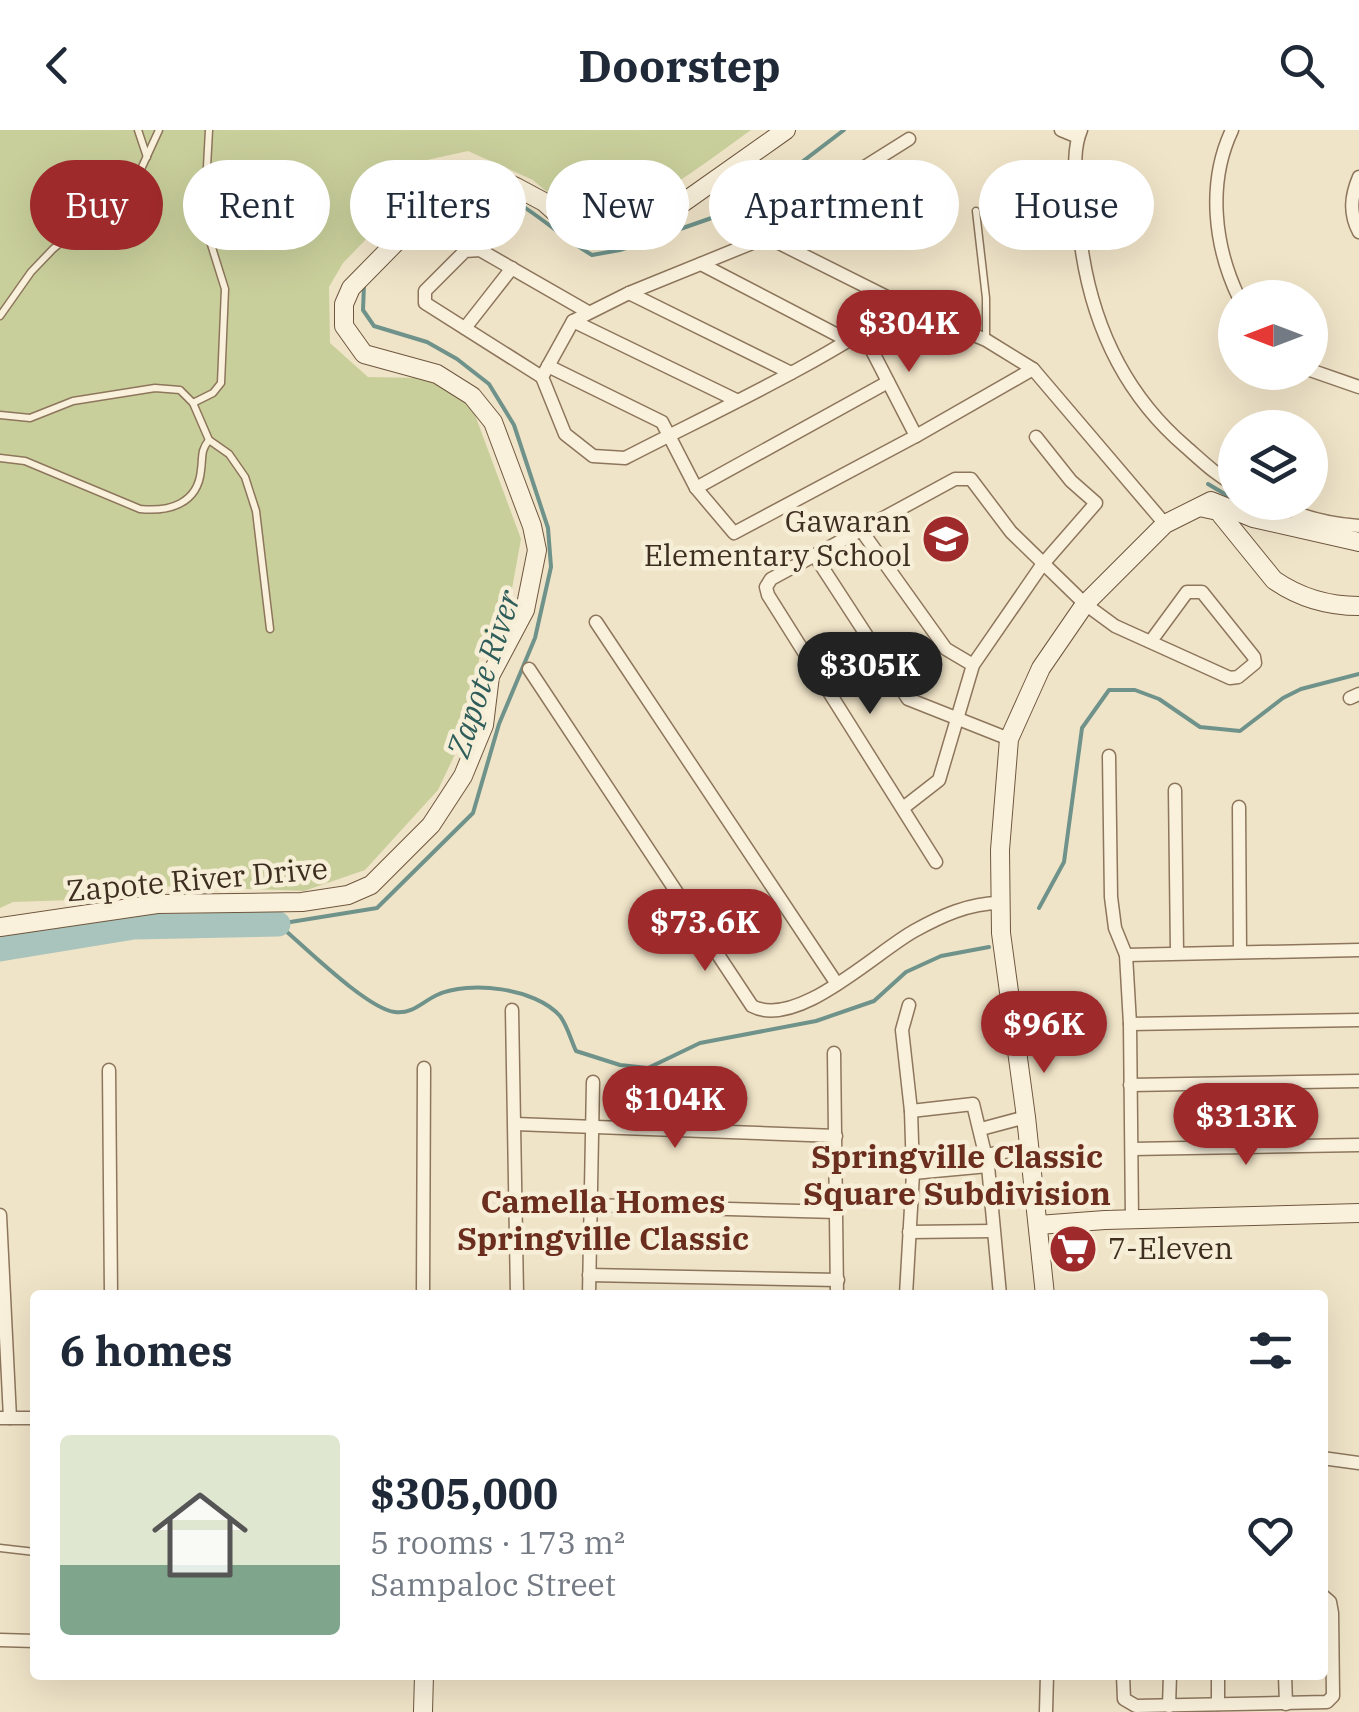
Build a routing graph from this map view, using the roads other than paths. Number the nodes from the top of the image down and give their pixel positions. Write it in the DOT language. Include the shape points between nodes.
graph roads {
  1 [pos="138,130"];
  2 [pos="158,130"];
  3 [pos="209,130"];
  4 [pos="786,130"];
  5 [pos="1061,130"];
  6 [pos="1232,130"];
  7 [pos="1079,134"];
  8 [pos="908,139"];
  9 [pos="147,158"];
  10 [pos="875,160"];
  11 [pos="1359,177"];
  12 [pos="976,212"];
  13 [pos="1359,232"];
  14 [pos="737,250"];
  15 [pos="791,250"];
  16 [pos="701,264"];
  17 [pos="512,268"];
  18 [pos="1233,280"];
  19 [pos="629,293"];
  20 [pos="902,305"];
  21 [pos="588,312"];
  22 [pos="0,316"];
  23 [pos="573,321"];
  24 [pos="466,328"];
  25 [pos="864,333"];
  26 [pos="847,340"];
  27 [pos="986,340"];
  28 [pos="1034,369"];
  29 [pos="545,371"];
  30 [pos="791,373"];
  31 [pos="1328,376"];
  32 [pos="888,382"];
  33 [pos="1359,387"];
  34 [pos="736,400"];
  35 [pos="192,403"];
  36 [pos="0,415"];
  37 [pos="668,436"];
  38 [pos="916,436"];
  39 [pos="1036,437"];
  40 [pos="209,440"];
  41 [pos="0,458"];
  42 [pos="1218,475"];
  43 [pos="696,488"];
  44 [pos="1199,507"];
  45 [pos="1324,520"];
  46 [pos="1165,524"];
  47 [pos="1359,526"];
  48 [pos="861,530"];
  49 [pos="1359,542"];
  50 [pos="815,556"];
  51 [pos="1042,565"];
  52 [pos="1085,604"];
  53 [pos="1359,606"];
  54 [pos="596,622"];
  55 [pos="270,629"];
  56 [pos="1150,641"];
  57 [pos="973,665"];
  58 [pos="529,669"];
  59 [pos="958,718"];
  60 [pos="1009,738"];
  61 [pos="1109,756"];
  62 [pos="1175,790"];
  63 [pos="904,808"];
  64 [pos="1239,808"];
  65 [pos="936,862"];
  66 [pos="1000,903"];
  67 [pos="0,927"];
  68 [pos="1359,950"];
  69 [pos="1240,952"];
  70 [pos="1177,953"];
  71 [pos="1126,956"];
  72 [pos="838,984"];
  73 [pos="910,1005"];
  74 [pos="512,1010"];
  75 [pos="1359,1020"];
  76 [pos="1130,1024"];
  77 [pos="834,1052"];
  78 [pos="424,1068"];
  79 [pos="109,1070"];
  80 [pos="1359,1081"];
  81 [pos="594,1082"];
  82 [pos="1130,1085"];
  83 [pos="912,1111"];
  84 [pos="1026,1117"];
  85 [pos="515,1124"];
  86 [pos="592,1127"];
  87 [pos="981,1129"];
  88 [pos="836,1136"];
  89 [pos="1359,1144"];
  90 [pos="1029,1148"];
  91 [pos="1132,1149"];
  92 [pos="986,1161"];
  93 [pos="913,1173"];
  94 [pos="590,1206"];
  95 [pos="837,1212"];
  96 [pos="1359,1214"];
  97 [pos="0,1216"];
  98 [pos="1132,1220"];
  99 [pos="1038,1225"];
  100 [pos="993,1231"];
  101 [pos="909,1232"];
  102 [pos="590,1275"];
  103 [pos="838,1280"];
  104 [pos="111,1290"];
  105 [pos="423,1290"];
  106 [pos="518,1290"];
  107 [pos="590,1290"];
  108 [pos="837,1290"];
  109 [pos="906,1290"];
  110 [pos="999,1290"];
  111 [pos="1044,1290"];
  112 [pos="5,1418"];
  113 [pos="1328,1459"];
  114 [pos="1359,1463"];
  115 [pos="0,1548"];
  116 [pos="30,1551"];
  117 [pos="1328,1600"];
  118 [pos="1328,1628"];
  119 [pos="0,1640"];
  120 [pos="30,1641"];
  121 [pos="1328,1661"];
  122 [pos="424,1680"];
  123 [pos="1047,1680"];
  124 [pos="1123,1680"];
  125 [pos="1170,1680"];
  126 [pos="1218,1680"];
  127 [pos="1285,1680"];
  128 [pos="1218,1704"];
  129 [pos="1286,1704"];
  130 [pos="1169,1706"];
  131 [pos="423,1712"];
  132 [pos="1046,1712"];
  1 -- 9 [label="lane"];
  2 -- 9 [label="lane"];
  3 -- 35 [label="lane" via="204,222 225,290 221,383"];
  4 -- 67 [label="street, Zapote River Drive" via="667,214 606,239 582,236 516,187 477,170 456,172 440,182 408,229 351,288 344,326 364,354 457,384 494,422 537,550 525,610 490,676 484,726 431,825 371,884 348,894 302,902 157,904"];
  5 -- 7 [label="street"];
  6 -- 18 [label="street" via="1219,168 1217,229"];
  7 -- 42 [label="street" via="1083,271 1102,328 1122,373 1160,426"];
  8 -- 10 [label="street"];
  9 -- 22 [label="lane" via="136,180 31,272"];
  11 -- 13 [label="street" via="1351,211"];
  12 -- 27 [label="lane"];
  14 -- 16 [label="street"];
  15 -- 20 [label="street"];
  16 -- 19 [label="street"];
  16 -- 26 [label="street"];
  17 -- 21 [label="street"];
  17 -- 24 [label="street"];
  17 -- 24 [label="street" via="472,249 425,291 426,303"];
  19 -- 21 [label="street"];
  19 -- 30 [label="street"];
  20 -- 25 [label="street"];
  20 -- 27 [label="street"];
  21 -- 23 [label="street"];
  23 -- 29 [label="street"];
  23 -- 34 [label="street"];
  24 -- 29 [label="street"];
  25 -- 26 [label="street"];
  25 -- 32 [label="street"];
  26 -- 30 [label="street"];
  27 -- 28 [label="street"];
  28 -- 38 [label="street"];
  28 -- 46 [label="street"];
  29 -- 37 [label="street" via="644,411 662,422"];
  29 -- 37 [label="street" via="565,434 594,456 624,458"];
  30 -- 34 [label="street"];
  31 -- 33 [label="street"];
  32 -- 38 [label="street"];
  32 -- 43 [label="street"];
  34 -- 37 [label="street"];
  35 -- 36 [label="lane" via="180,390 156,388 73,401 30,418"];
  35 -- 40 [label="lane"];
  37 -- 43 [label="street"];
  38 -- 43 [label="street" via="740,532 729,529"];
  39 -- 51 [label="street" via="1096,503"];
  40 -- 41 [label="lane" via="196,490 188,500 153,510"];
  40 -- 55 [label="lane" via="245,477 256,511"];
  44 -- 46 [label="street"];
  44 -- 49 [label="street" via="1221,502 1266,521"];
  44 -- 53 [label="street" via="1218,511 1286,588"];
  45 -- 47 [label="street"];
  46 -- 52 [label="street"];
  48 -- 50 [label="street"];
  48 -- 51 [label="street" via="955,478 971,478"];
  48 -- 57 [label="street" via="946,649"];
  50 -- 59 [label="street" via="908,699"];
  50 -- 63 [label="street" via="771,579 768,595"];
  51 -- 52 [label="street"];
  51 -- 57 [label="street"];
  52 -- 56 [label="street"];
  52 -- 60 [label="street" via="1041,668"];
  54 -- 72 [label="street"];
  56 -- 56 [label="street" via="1230,678 1255,663 1202,592 1187,592"];
  57 -- 59 [label="street"];
  58 -- 72 [label="street" via="752,1006 790,1008"];
  59 -- 60 [label="street"];
  59 -- 63 [label="street" via="939,780"];
  60 -- 66 [label="street"];
  61 -- 71 [label="street" via="1111,897"];
  62 -- 70 [label="street"];
  63 -- 65 [label="street"];
  64 -- 69 [label="street"];
  66 -- 72 [label="street" via="971,905 910,934"];
  66 -- 84 [label="street"];
  68 -- 69 [label="street"];
  69 -- 70 [label="street"];
  70 -- 71 [label="street"];
  71 -- 76 [label="street"];
  73 -- 83 [label="street" via="902,1030"];
  74 -- 85 [label="street"];
  75 -- 76 [label="street"];
  76 -- 82 [label="street"];
  77 -- 88 [label="street"];
  78 -- 105 [label="street"];
  79 -- 104 [label="street"];
  80 -- 82 [label="street"];
  81 -- 86 [label="street"];
  82 -- 91 [label="street"];
  83 -- 87 [label="street" via="973,1104"];
  83 -- 93 [label="street"];
  84 -- 87 [label="street"];
  84 -- 90 [label="street"];
  85 -- 86 [label="street"];
  85 -- 106 [label="street"];
  86 -- 88 [label="street"];
  86 -- 94 [label="street"];
  87 -- 92 [label="street"];
  88 -- 95 [label="street"];
  89 -- 91 [label="street"];
  90 -- 92 [label="street"];
  90 -- 99 [label="street"];
  91 -- 98 [label="street"];
  92 -- 93 [label="street"];
  92 -- 100 [label="street"];
  93 -- 101 [label="street"];
  94 -- 95 [label="street"];
  94 -- 102 [label="street"];
  95 -- 103 [label="street"];
  96 -- 98 [label="street"];
  97 -- 112 [label="street"];
  98 -- 99 [label="street"];
  99 -- 111 [label="street"];
  100 -- 101 [label="street"];
  100 -- 110 [label="street"];
  101 -- 109 [label="street"];
  102 -- 103 [label="street"];
  102 -- 107 [label="street"];
  103 -- 108 [label="street"];
  113 -- 114 [label="street"];
  115 -- 116 [label="lane"];
  117 -- 118 [label="street"];
  119 -- 120 [label="street"];
  121 -- 129 [label="street" via="1330,1700"];
  122 -- 131 [label="street"];
  123 -- 132 [label="street"];
  124 -- 130 [label="street" via="1128,1704"];
  125 -- 130 [label="street"];
  126 -- 128 [label="street"];
  127 -- 129 [label="street"];
  128 -- 129 [label="street"];
  128 -- 130 [label="street"];
}
